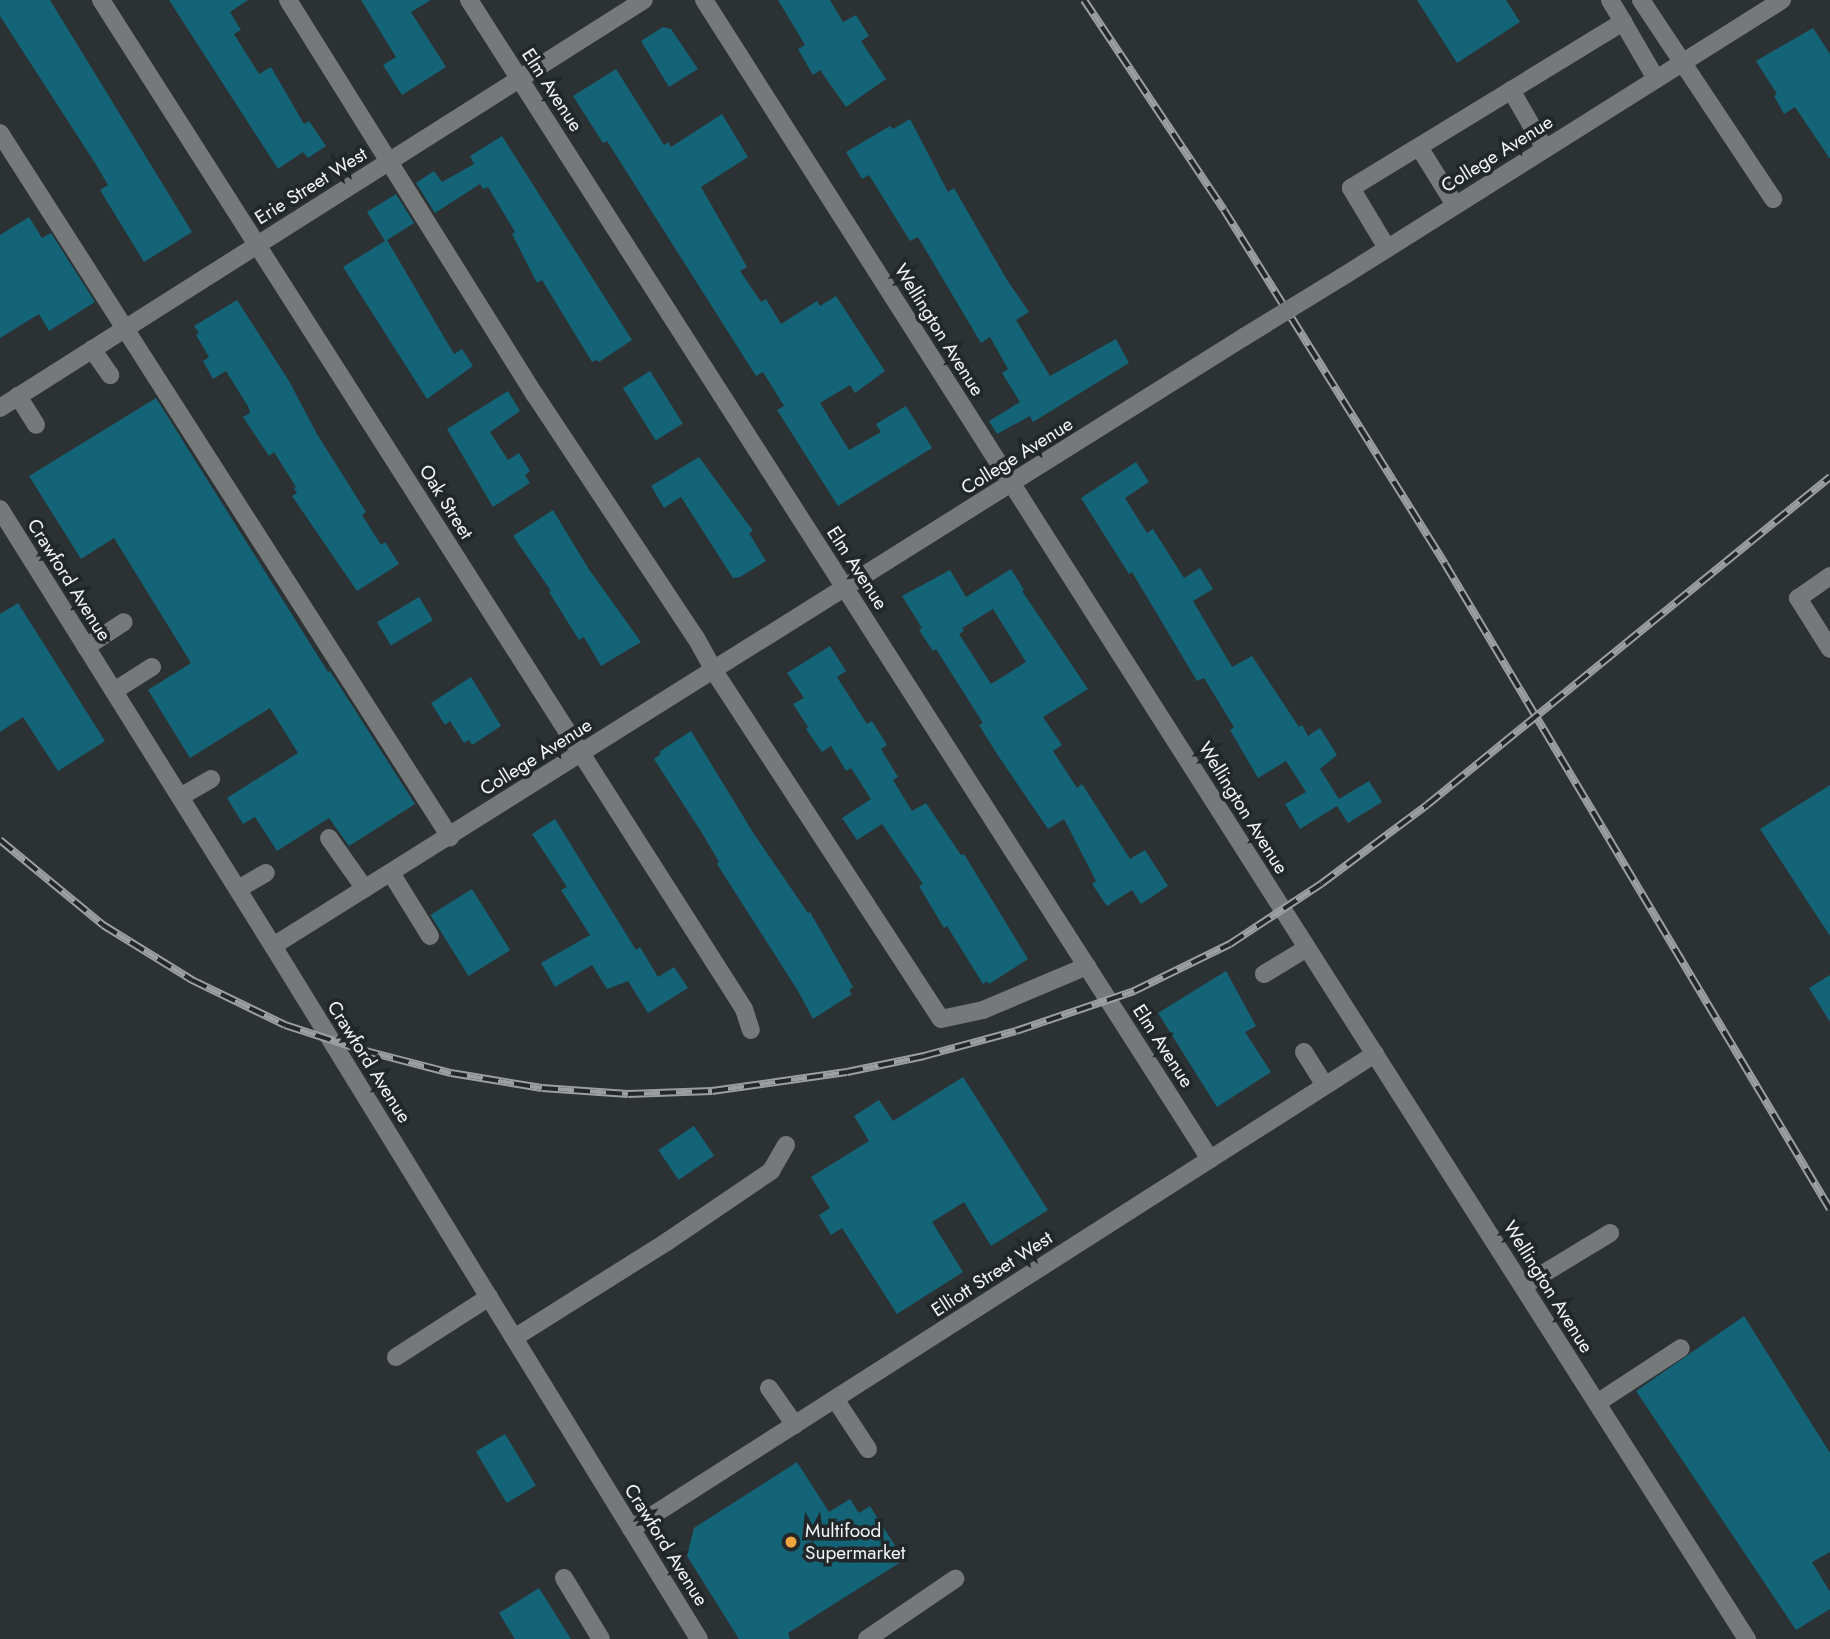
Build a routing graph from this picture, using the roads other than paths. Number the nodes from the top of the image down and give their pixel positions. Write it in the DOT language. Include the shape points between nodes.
graph roads {
  1 [pos="101,0"];
  2 [pos="288,0"];
  3 [pos="469,0"];
  4 [pos="644,0"];
  5 [pos="704,0"];
  6 [pos="1610,0"];
  7 [pos="1641,0"];
  8 [pos="1782,0"];
  9 [pos="1623,22"];
  10 [pos="1681,64"];
  11 [pos="520,79"];
  12 [pos="1656,79"];
  13 [pos="1511,90"];
  14 [pos="0,132"];
  15 [pos="1419,147"];
  16 [pos="1545,149"];
  17 [pos="391,161"];
  18 [pos="1773,199"];
  19 [pos="1455,205"];
  20 [pos="257,245"];
  21 [pos="1387,248"];
  22 [pos="124,329"];
  23 [pos="92,349"];
  24 [pos="110,375"];
  25 [pos="18,396"];
  26 [pos="0,408"];
  27 [pos="36,425"];
  28 [pos="1012,484"];
  29 [pos="0,509"];
  30 [pos="1830,576"];
  31 [pos="846,588"];
  32 [pos="124,622"];
  33 [pos="86,647"];
  34 [pos="1830,649"];
  35 [pos="152,667"];
  36 [pos="714,670"];
  37 [pos="114,691"];
  38 [pos="581,754"];
  39 [pos="212,779"];
  40 [pos="180,797"];
  41 [pos="328,838"];
  42 [pos="450,838"];
  43 [pos="266,873"];
  44 [pos="391,873"];
  45 [pos="238,888"];
  46 [pos="365,889"];
  47 [pos="430,936"];
  48 [pos="273,946"];
  49 [pos="1307,948"];
  50 [pos="1087,966"];
  51 [pos="1264,974"];
  52 [pos="751,1030"];
  53 [pos="1304,1052"];
  54 [pos="1375,1054"];
  55 [pos="1325,1085"];
  56 [pos="786,1145"];
  57 [pos="1210,1159"];
  58 [pos="1610,1233"];
  59 [pos="1523,1286"];
  60 [pos="489,1297"];
  61 [pos="514,1338"];
  62 [pos="1681,1348"];
  63 [pos="396,1357"];
  64 [pos="769,1388"];
  65 [pos="835,1399"];
  66 [pos="1597,1404"];
  67 [pos="795,1425"];
  68 [pos="868,1449"];
  69 [pos="631,1530"];
  70 [pos="564,1578"];
  71 [pos="955,1579"];
  72 [pos="691,1636"];
  73 [pos="601,1639"];
  74 [pos="867,1639"];
  75 [pos="1747,1639"];
  1 -- 20 [label="street, Oak Street"];
  2 -- 17 [label="street"];
  3 -- 11 [label="street, Elm Avenue"];
  4 -- 11 [label="street, Erie Street West"];
  5 -- 28 [label="street, Wellington Avenue"];
  6 -- 9 [label="street"];
  7 -- 10 [label="street"];
  8 -- 10 [label="street, College Avenue"];
  9 -- 12 [label="street"];
  9 -- 13 [label="street"];
  10 -- 12 [label="street, College Avenue"];
  10 -- 18 [label="street"];
  11 -- 17 [label="street, Erie Street West"];
  11 -- 31 [label="street, Elm Avenue"];
  12 -- 16 [label="street, College Avenue"];
  13 -- 15 [label="street"];
  13 -- 16 [label="street"];
  14 -- 22 [label="street"];
  15 -- 19 [label="street"];
  15 -- 21 [label="street" via="1351,188"];
  16 -- 19 [label="street, College Avenue"];
  17 -- 20 [label="street, Erie Street West"];
  17 -- 36 [label="street" via="535,395"];
  19 -- 21 [label="street, College Avenue"];
  20 -- 22 [label="street, Erie Street West"];
  20 -- 38 [label="street, Oak Street"];
  21 -- 28 [label="street, College Avenue, bridge"];
  22 -- 23 [label="street, Erie Street West"];
  22 -- 42 [label="street"];
  23 -- 24 [label="street"];
  23 -- 25 [label="street, Erie Street West"];
  25 -- 26 [label="street, Erie Street West"];
  25 -- 27 [label="street"];
  28 -- 31 [label="street, College Avenue"];
  28 -- 49 [label="street, Wellington Avenue"];
  29 -- 33 [label="street, Crawford Avenue"];
  30 -- 34 [label="street" via="1798,598"];
  31 -- 36 [label="street, College Avenue"];
  31 -- 50 [label="street, Elm Avenue"];
  32 -- 33 [label="street"];
  33 -- 37 [label="street, Crawford Avenue"];
  35 -- 37 [label="street"];
  36 -- 38 [label="street, College Avenue"];
  36 -- 50 [label="street" via="941,1020 983,1010"];
  37 -- 40 [label="street, Crawford Avenue"];
  38 -- 42 [label="street, College Avenue"];
  38 -- 52 [label="street, Oak Street" via="744,1009"];
  39 -- 40 [label="street"];
  40 -- 45 [label="street, Crawford Avenue"];
  41 -- 46 [label="street"];
  42 -- 44 [label="street, College Avenue"];
  43 -- 45 [label="street"];
  44 -- 46 [label="street, College Avenue"];
  44 -- 47 [label="street"];
  45 -- 48 [label="street, Crawford Avenue"];
  46 -- 48 [label="street, College Avenue"];
  48 -- 60 [label="street, Crawford Avenue"];
  49 -- 51 [label="street"];
  49 -- 54 [label="street, Wellington Avenue"];
  50 -- 57 [label="street, Elm Avenue"];
  53 -- 55 [label="street"];
  54 -- 55 [label="street, Elliott Street West"];
  54 -- 59 [label="street, Wellington Avenue"];
  55 -- 57 [label="street, Elliott Street West"];
  56 -- 61 [label="street" via="771,1171"];
  57 -- 65 [label="street, Elliott Street West"];
  58 -- 59 [label="street"];
  59 -- 66 [label="street, Wellington Avenue"];
  60 -- 61 [label="street, Crawford Avenue"];
  60 -- 63 [label="street"];
  61 -- 69 [label="street, Crawford Avenue"];
  62 -- 66 [label="street"];
  64 -- 67 [label="street"];
  65 -- 67 [label="street, Elliott Street West"];
  65 -- 68 [label="street"];
  66 -- 75 [label="street, Wellington Avenue"];
  67 -- 69 [label="street, Elliott Street West"];
  69 -- 72 [label="street, Crawford Avenue"];
  70 -- 73 [label="street"];
  71 -- 74 [label="street"];
}
